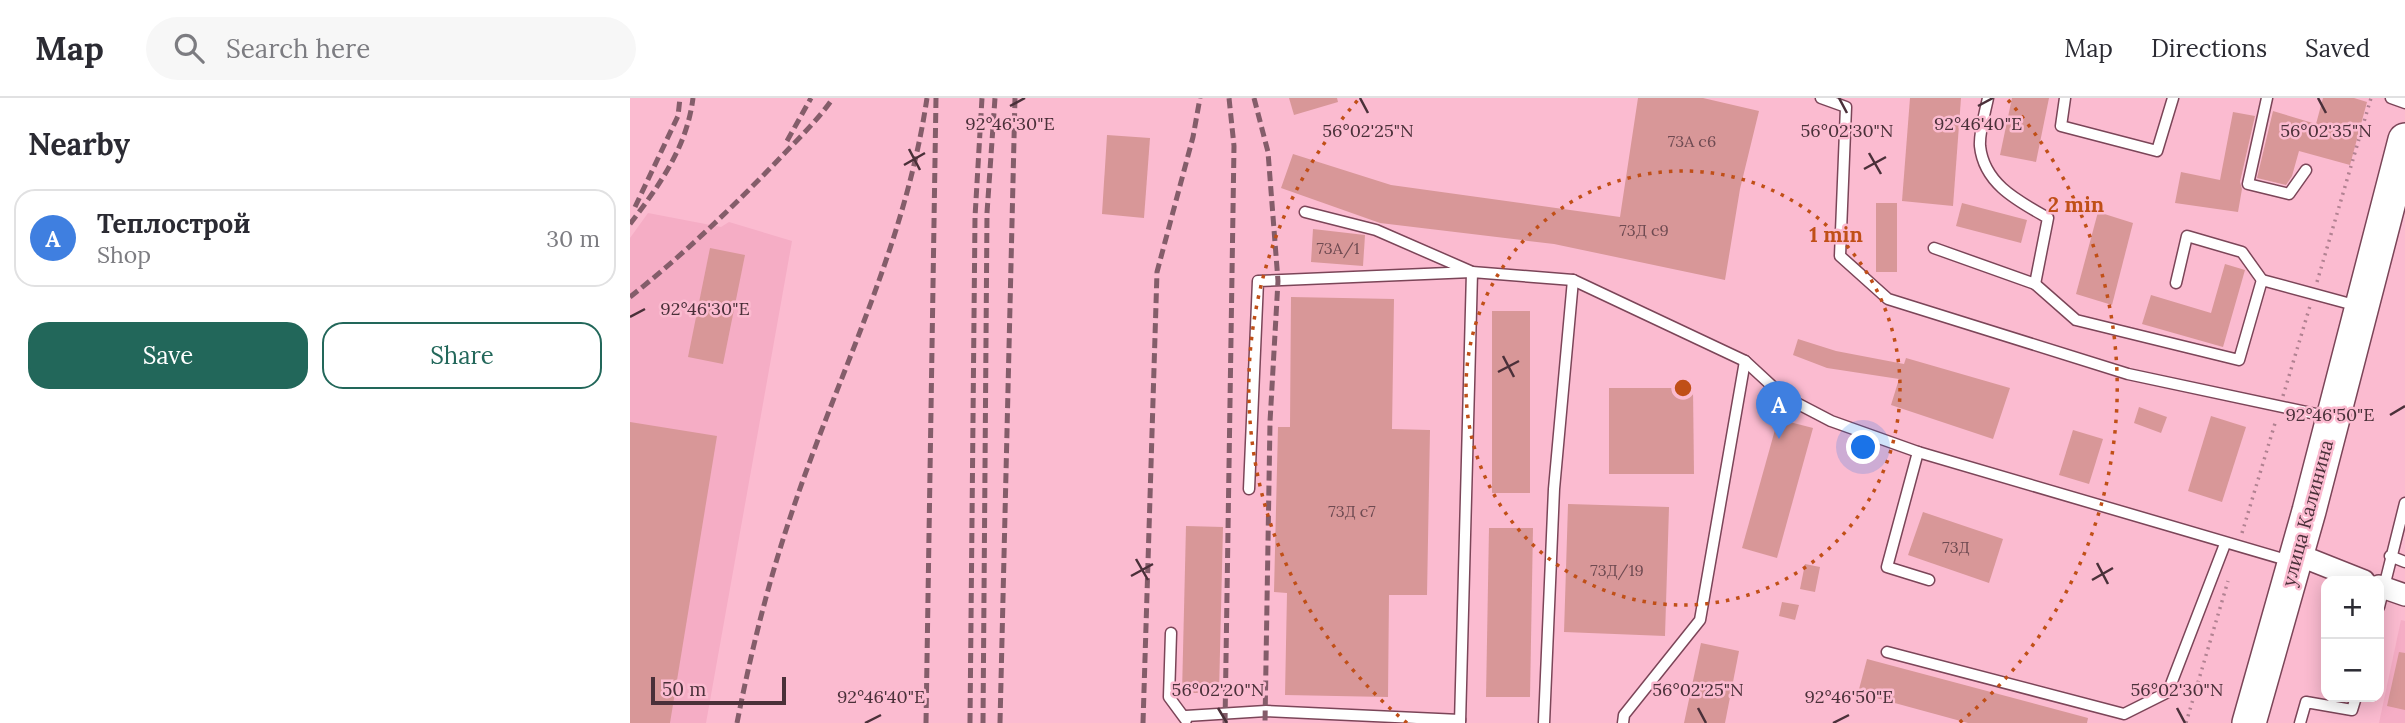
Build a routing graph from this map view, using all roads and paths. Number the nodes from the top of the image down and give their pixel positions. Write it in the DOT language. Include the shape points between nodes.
graph roads {
  1 [pos="1821,98"];
  2 [pos="1988,98"];
  3 [pos="2065,98"];
  4 [pos="2173,98"];
  5 [pos="2267,98"];
  6 [pos="2391,98"];
  7 [pos="1846,102"];
  8 [pos="2405,103"];
  9 [pos="2405,140"];
  10 [pos="2306,170"];
  11 [pos="1305,212"];
  12 [pos="1934,248"];
  13 [pos="1472,272"];
  14 [pos="1573,280"];
  15 [pos="2262,280"];
  16 [pos="2176,283"];
  17 [pos="2035,284"];
  18 [pos="2360,307"];
  19 [pos="1745,361"];
  20 [pos="2332,418"];
  21 [pos="1918,452"];
  22 [pos="1249,489"];
  23 [pos="2405,503"];
  24 [pos="2225,544"];
  25 [pos="2390,556"];
  26 [pos="2294,558"];
  27 [pos="2405,562"];
  28 [pos="2339,576"];
  29 [pos="2382,576"];
  30 [pos="1929,580"];
  31 [pos="2384,592"];
  32 [pos="2405,595"];
  33 [pos="1171,633"];
  34 [pos="1887,652"];
  35 [pos="2355,702"];
  36 [pos="1186,719"];
  37 [pos="1363,720"];
  38 [pos="1460,722"];
  39 [pos="1544,723"];
  40 [pos="1623,723"];
  41 [pos="2249,723"];
  42 [pos="2300,723"];
  1 -- 7 [label="lane"];
  2 -- 17 [label="lane" via="1980,145 1988,173 2012,197 2048,218"];
  3 -- 4 [label="lane" via="2061,126 2157,151"];
  5 -- 10 [label="lane" via="2248,184 2289,194"];
  6 -- 8 [label="lane"];
  7 -- 20 [label="lane" via="1840,256 1888,299 2129,374"];
  9 -- 18 [label="main road, улица Калинина"];
  11 -- 13 [label="lane" via="1376,230"];
  12 -- 17 [label="lane"];
  13 -- 14 [label="lane"];
  13 -- 22 [label="lane" via="1258,281"];
  13 -- 38 [label="lane"];
  14 -- 19 [label="lane"];
  14 -- 39 [label="lane" via="1554,489"];
  15 -- 16 [label="lane" via="2242,252 2187,236"];
  15 -- 17 [label="lane" via="2239,360 2076,320"];
  15 -- 18 [label="lane"];
  18 -- 20 [label="main road, улица Калинина"];
  19 -- 21 [label="lane" via="1783,396 1831,421"];
  19 -- 40 [label="lane" via="1700,620 1624,715"];
  20 -- 26 [label="main road, улица Калинина"];
  21 -- 24 [label="lane"];
  21 -- 30 [label="lane" via="1886,567"];
  23 -- 25 [label="lane"];
  24 -- 26 [label="lane"];
  24 -- 34 [label="lane" via="2168,692 2124,714"];
  25 -- 27 [label="lane"];
  25 -- 29 [label="lane"];
  26 -- 28 [label="street"];
  26 -- 41 [label="main road, улица Калинина"];
  31 -- 32 [label="street"];
  33 -- 36 [label="lane" via="1169,697"];
  35 -- 42 [label="lane" via="2353,710 2306,702"];
  36 -- 37 [label="lane" via="1266,712"];
  37 -- 38 [label="lane"];
}
